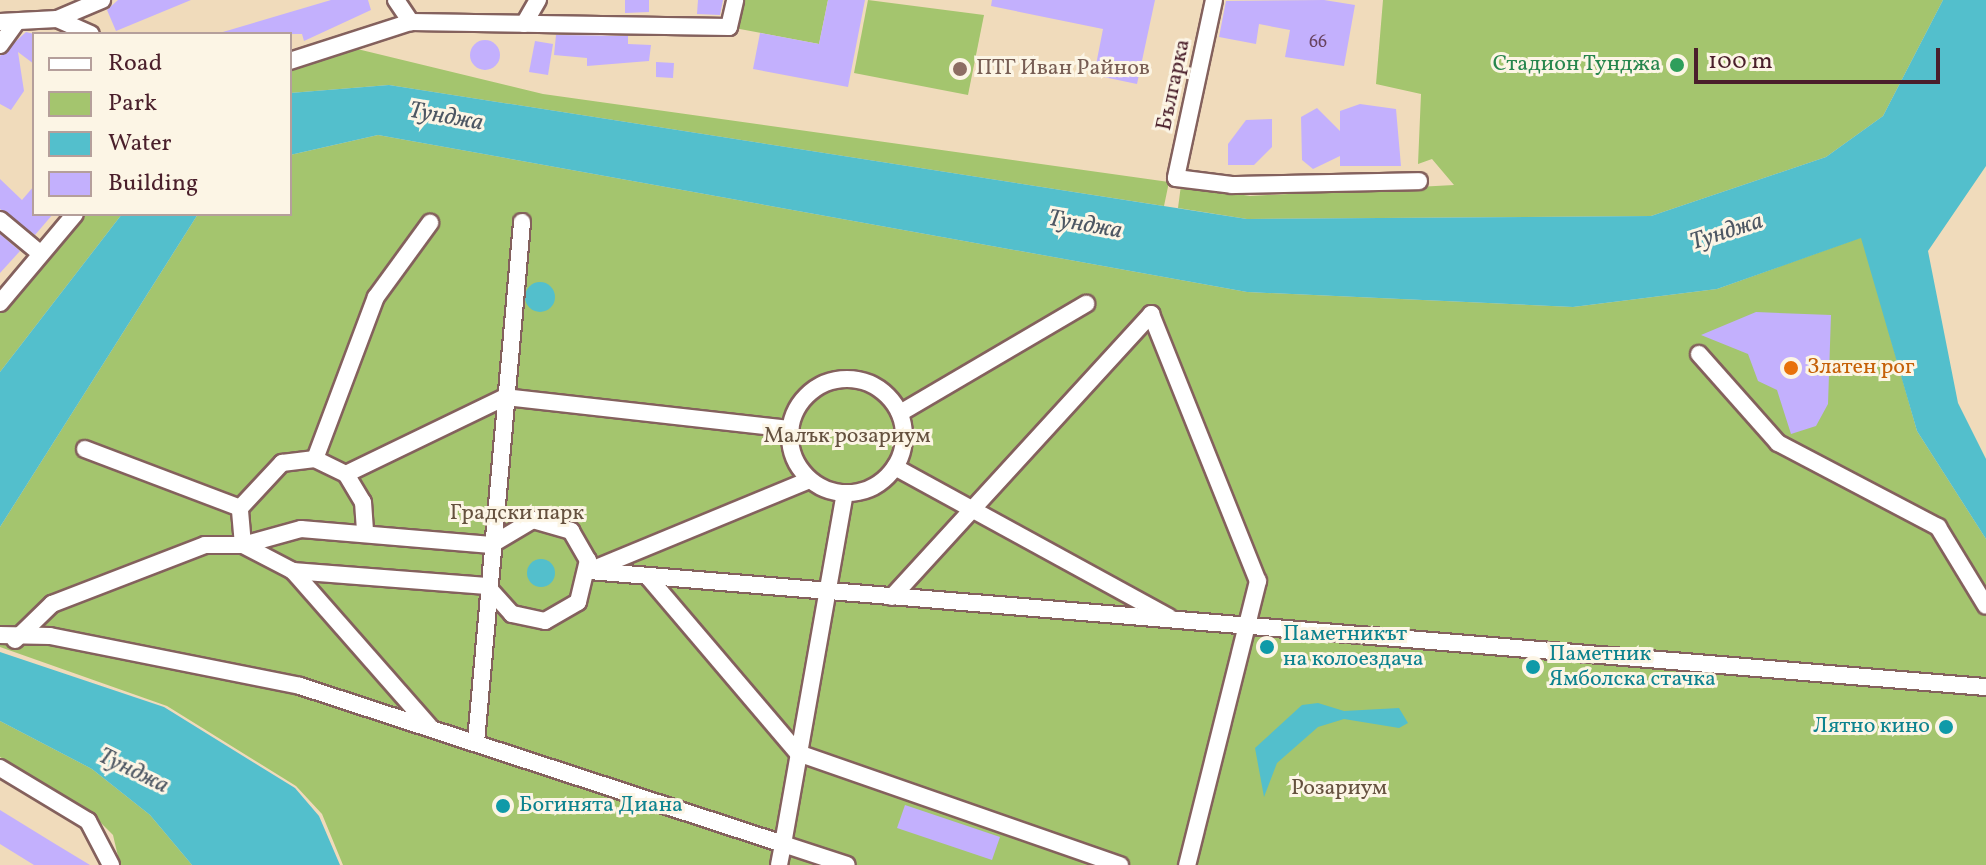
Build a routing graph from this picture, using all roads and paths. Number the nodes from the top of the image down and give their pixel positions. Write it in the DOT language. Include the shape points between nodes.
graph roads {
  1 [pos="102,0"];
  2 [pos="396,0"];
  3 [pos="538,0"];
  4 [pos="735,0"];
  5 [pos="1214,0"];
  6 [pos="57,19"];
  7 [pos="8,22"];
  8 [pos="411,22"];
  9 [pos="524,24"];
  10 [pos="86,32"];
  11 [pos="0,45"];
  12 [pos="292,60"];
  13 [pos="1419,181"];
  14 [pos="73,216"];
  15 [pos="0,220"];
  16 [pos="522,222"];
  17 [pos="430,223"];
  18 [pos="41,254"];
  19 [pos="0,303"];
  20 [pos="1086,304"];
  21 [pos="1699,354"];
  22 [pos="505,397"];
  23 [pos="900,413"];
  24 [pos="790,429"];
  25 [pos="85,449"];
  26 [pos="315,459"];
  27 [pos="895,467"];
  28 [pos="346,474"];
  29 [pos="809,480"];
  30 [pos="845,494"];
  31 [pos="240,508"];
  32 [pos="971,509"];
  33 [pos="365,534"];
  34 [pos="243,545"];
  35 [pos="491,545"];
  36 [pos="293,571"];
  37 [pos="589,571"];
  38 [pos="648,577"];
  39 [pos="487,586"];
  40 [pos="827,591"];
  41 [pos="892,597"];
  42 [pos="1986,606"];
  43 [pos="1174,620"];
  44 [pos="1246,626"];
  45 [pos="8,638"];
  46 [pos="1986,687"];
  47 [pos="430,727"];
  48 [pos="476,742"];
  49 [pos="798,753"];
  50 [pos="0,768"];
  51 [pos="783,844"];
  52 [pos="111,865"];
  53 [pos="779,865"];
  54 [pos="847,865"];
  55 [pos="1120,865"];
  56 [pos="1187,865"];
  1 -- 6 [label="street"];
  2 -- 8 [label="street"];
  3 -- 9 [label="street"];
  4 -- 9 [label="street" via="729,27"];
  5 -- 13 [label="street, Българка" via="1176,178 1232,185"];
  6 -- 7 [label="street"];
  6 -- 10 [label="street"];
  7 -- 11 [label="street"];
  8 -- 9 [label="street"];
  8 -- 12 [label="street"];
  14 -- 18 [label="street"];
  15 -- 18 [label="street"];
  16 -- 22 [label="street"];
  17 -- 26 [label="street" via="376,297"];
  18 -- 19 [label="street"];
  20 -- 23 [label="street"];
  21 -- 42 [label="street" via="1778,443 1938,527"];
  22 -- 24 [label="street"];
  22 -- 28 [label="street"];
  22 -- 35 [label="street"];
  23 -- 24 [label="street" via="875,386 839,380 806,396"];
  23 -- 27 [label="street" via="905,431"];
  24 -- 29 [label="street" via="797,465"];
  25 -- 31 [label="street"];
  26 -- 28 [label="street"];
  26 -- 31 [label="street" via="282,463"];
  27 -- 30 [label="street" via="882,482"];
  27 -- 32 [label="street"];
  28 -- 33 [label="street" via="363,502"];
  29 -- 30 [label="street"];
  29 -- 37 [label="street"];
  30 -- 40 [label="street"];
  31 -- 34 [label="street"];
  32 -- 41 [label="street"];
  32 -- 43 [label="street"];
  32 -- 44 [label="street" via="1151,314 1258,581"];
  33 -- 34 [label="street" via="301,529"];
  33 -- 35 [label="street"];
  34 -- 36 [label="street"];
  34 -- 45 [label="street" via="205,545 52,604"];
  35 -- 37 [label="street" via="519,524 548,521 579,540"];
  35 -- 39 [label="street"];
  36 -- 39 [label="street"];
  36 -- 47 [label="street"];
  37 -- 38 [label="street"];
  37 -- 39 [label="street" via="578,602 545,621 512,614"];
  38 -- 40 [label="street"];
  38 -- 49 [label="street"];
  39 -- 48 [label="street"];
  40 -- 41 [label="street"];
  40 -- 49 [label="street"];
  41 -- 43 [label="street"];
  43 -- 44 [label="street"];
  44 -- 46 [label="street"];
  44 -- 56 [label="street"];
  45 -- 47 [label="street" via="50,636 300,686"];
  47 -- 48 [label="street"];
  48 -- 51 [label="street"];
  49 -- 51 [label="street"];
  49 -- 55 [label="street"];
  50 -- 52 [label="street" via="88,821"];
  51 -- 53 [label="street"];
  51 -- 54 [label="street"];
}
